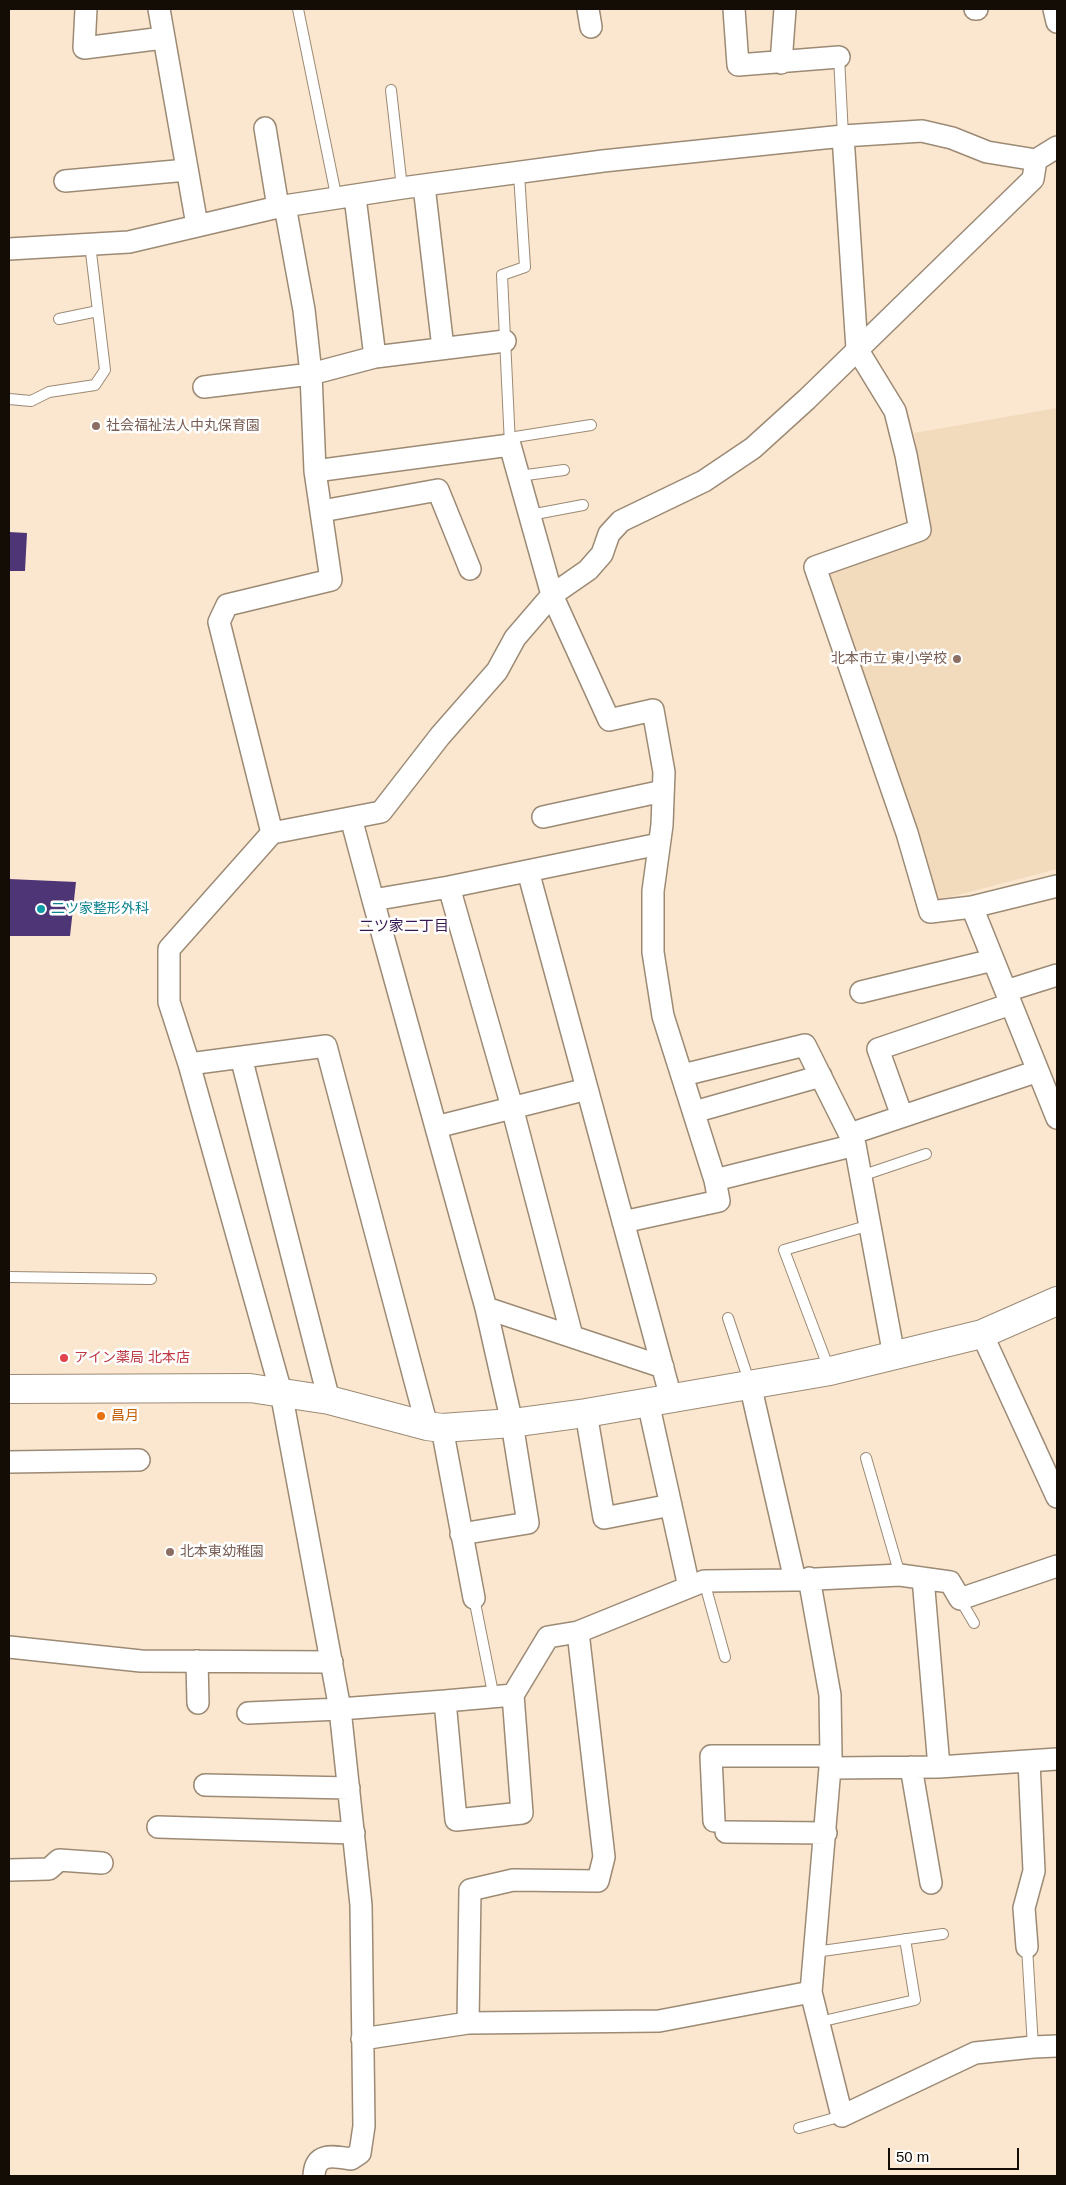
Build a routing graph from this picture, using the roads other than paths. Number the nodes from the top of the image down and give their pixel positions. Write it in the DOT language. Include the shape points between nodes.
graph roads {
  1 [pos="86,9"];
  2 [pos="159,9"];
  3 [pos="298,9"];
  4 [pos="734,9"];
  5 [pos="785,9"];
  6 [pos="1054,9"];
  7 [pos="1057,22"];
  8 [pos="163,38"];
  9 [pos="839,58"];
  10 [pos="781,62"];
  11 [pos="391,90"];
  12 [pos="265,128"];
  13 [pos="843,136"];
  14 [pos="1057,147"];
  15 [pos="1036,160"];
  16 [pos="187,170"];
  17 [pos="519,174"];
  18 [pos="65,181"];
  19 [pos="424,186"];
  20 [pos="402,188"];
  21 [pos="346,198"];
  22 [pos="282,206"];
  23 [pos="198,225"];
  24 [pos="90,244"];
  25 [pos="9,249"];
  26 [pos="98,310"];
  27 [pos="59,319"];
  28 [pos="505,341"];
  29 [pos="443,348"];
  30 [pos="858,349"];
  31 [pos="375,357"];
  32 [pos="311,374"];
  33 [pos="204,387"];
  34 [pos="9,399"];
  35 [pos="591,425"];
  36 [pos="510,442"];
  37 [pos="564,470"];
  38 [pos="315,471"];
  39 [pos="519,476"];
  40 [pos="583,505"];
  41 [pos="322,511"];
  42 [pos="530,515"];
  43 [pos="470,569"];
  44 [pos="552,595"];
  45 [pos="663,791"];
  46 [pos="543,817"];
  47 [pos="351,818"];
  48 [pos="272,833"];
  49 [pos="659,844"];
  50 [pos="528,871"];
  51 [pos="1057,886"];
  52 [pos="449,887"];
  53 [pos="373,900"];
  54 [pos="972,907"];
  55 [pos="993,960"];
  56 [pos="1057,976"];
  57 [pos="862,992"];
  58 [pos="1009,998"];
  59 [pos="241,1057"];
  60 [pos="189,1064"];
  61 [pos="1038,1071"];
  62 [pos="683,1074"];
  63 [pos="821,1076"];
  64 [pos="587,1089"];
  65 [pos="512,1108"];
  66 [pos="694,1112"];
  67 [pos="902,1116"];
  68 [pos="1057,1118"];
  69 [pos="436,1127"];
  70 [pos="852,1139"];
  71 [pos="926,1154"];
  72 [pos="861,1176"];
  73 [pos="715,1180"];
  74 [pos="623,1222"];
  75 [pos="870,1225"];
  76 [pos="9,1277"];
  77 [pos="151,1279"];
  78 [pos="1057,1301"];
  79 [pos="486,1308"];
  80 [pos="728,1318"];
  81 [pos="982,1334"];
  82 [pos="572,1336"];
  83 [pos="894,1356"];
  84 [pos="663,1367"];
  85 [pos="830,1371"];
  86 [pos="750,1384"];
  87 [pos="9,1389"];
  88 [pos="281,1392"];
  89 [pos="329,1400"];
  90 [pos="659,1400"];
  91 [pos="586,1413"];
  92 [pos="512,1423"];
  93 [pos="435,1427"];
  94 [pos="866,1458"];
  95 [pos="139,1460"];
  96 [pos="9,1462"];
  97 [pos="1057,1497"];
  98 [pos="671,1505"];
  99 [pos="461,1534"];
  100 [pos="1057,1566"];
  101 [pos="900,1575"];
  102 [pos="924,1578"];
  103 [pos="802,1579"];
  104 [pos="696,1584"];
  105 [pos="474,1598"];
  106 [pos="960,1599"];
  107 [pos="974,1623"];
  108 [pos="578,1632"];
  109 [pos="9,1647"];
  110 [pos="725,1658"];
  111 [pos="197,1661"];
  112 [pos="332,1662"];
  113 [pos="503,1697"];
  114 [pos="445,1701"];
  115 [pos="198,1703"];
  116 [pos="340,1709"];
  117 [pos="248,1713"];
  118 [pos="1057,1759"];
  119 [pos="1029,1761"];
  120 [pos="831,1762"];
  121 [pos="911,1767"];
  122 [pos="939,1767"];
  123 [pos="205,1785"];
  124 [pos="349,1788"];
  125 [pos="158,1827"];
  126 [pos="354,1833"];
  127 [pos="826,1833"];
  128 [pos="102,1864"];
  129 [pos="9,1870"];
  130 [pos="931,1883"];
  131 [pos="943,1934"];
  132 [pos="905,1939"];
  133 [pos="1027,1947"];
  134 [pos="815,1952"];
  135 [pos="811,1992"];
  136 [pos="819,2022"];
  137 [pos="468,2023"];
  138 [pos="362,2039"];
  139 [pos="1057,2046"];
  140 [pos="1033,2047"];
  141 [pos="842,2116"];
  142 [pos="799,2128"];
  143 [pos="314,2176"];
  1 -- 8 [label="street" via="84,48"];
  2 -- 8 [label="street"];
  3 -- 21 [label="lane"];
  4 -- 10 [label="street" via="738,65"];
  5 -- 10 [label="street"];
  6 -- 7 [label="street"];
  8 -- 16 [label="street"];
  9 -- 10 [label="street"];
  9 -- 13 [label="lane"];
  11 -- 20 [label="lane"];
  12 -- 22 [label="street"];
  13 -- 15 [label="street" via="922,132 952,138 986,152"];
  13 -- 17 [label="street" via="603,161"];
  13 -- 30 [label="street"];
  14 -- 15 [label="street"];
  15 -- 30 [label="street" via="1033,179"];
  16 -- 18 [label="street"];
  16 -- 23 [label="street"];
  17 -- 19 [label="street"];
  17 -- 28 [label="lane" via="525,267 502,275"];
  19 -- 20 [label="street"];
  19 -- 29 [label="street"];
  20 -- 21 [label="street"];
  21 -- 22 [label="street"];
  21 -- 31 [label="street"];
  22 -- 23 [label="street"];
  22 -- 32 [label="street" via="304,310"];
  23 -- 24 [label="street" via="128,242"];
  24 -- 25 [label="street"];
  24 -- 26 [label="lane"];
  26 -- 27 [label="lane"];
  26 -- 34 [label="lane" via="104,370 95,385 49,392 31,401"];
  28 -- 29 [label="street"];
  28 -- 36 [label="lane"];
  29 -- 31 [label="street"];
  30 -- 44 [label="street" via="753,448 704,481 621,521 609,534 602,554 588,570"];
  30 -- 54 [label="street" via="895,410 920,530 815,567 907,833 930,912"];
  31 -- 32 [label="street"];
  32 -- 33 [label="street"];
  32 -- 38 [label="street"];
  35 -- 36 [label="lane"];
  36 -- 38 [label="street"];
  36 -- 39 [label="street"];
  37 -- 39 [label="lane"];
  38 -- 41 [label="street"];
  39 -- 42 [label="street"];
  40 -- 42 [label="lane"];
  41 -- 43 [label="street" via="438,490"];
  41 -- 48 [label="street" via="331,580 227,605 219,622"];
  42 -- 44 [label="street"];
  44 -- 45 [label="street" via="609,720 653,710 664,772"];
  44 -- 47 [label="street" via="516,638 497,672 440,736 381,812"];
  45 -- 46 [label="street"];
  45 -- 49 [label="street"];
  47 -- 48 [label="street"];
  47 -- 53 [label="street"];
  48 -- 60 [label="street" via="169,949 169,1002"];
  49 -- 50 [label="street"];
  49 -- 62 [label="street" via="653,891 652,952 663,1016"];
  50 -- 52 [label="street"];
  50 -- 64 [label="street"];
  51 -- 54 [label="street"];
  52 -- 53 [label="street"];
  52 -- 65 [label="street"];
  53 -- 69 [label="street"];
  54 -- 55 [label="street"];
  55 -- 57 [label="street"];
  55 -- 58 [label="street"];
  56 -- 58 [label="street"];
  58 -- 61 [label="street"];
  58 -- 67 [label="street" via="878,1050"];
  59 -- 60 [label="street"];
  59 -- 89 [label="street"];
  59 -- 93 [label="street" via="326,1046"];
  60 -- 88 [label="street"];
  61 -- 67 [label="street"];
  61 -- 68 [label="street"];
  62 -- 63 [label="street" via="805,1045"];
  62 -- 66 [label="street"];
  63 -- 66 [label="street"];
  63 -- 70 [label="street"];
  64 -- 65 [label="street"];
  64 -- 74 [label="street"];
  65 -- 69 [label="street"];
  65 -- 82 [label="street"];
  66 -- 73 [label="street"];
  67 -- 70 [label="street"];
  69 -- 79 [label="street"];
  70 -- 72 [label="street"];
  70 -- 73 [label="street"];
  71 -- 72 [label="lane"];
  72 -- 75 [label="street"];
  73 -- 74 [label="street" via="719,1201"];
  74 -- 84 [label="street"];
  75 -- 83 [label="street"];
  75 -- 85 [label="lane" via="784,1250"];
  76 -- 77 [label="lane"];
  78 -- 81 [label="street"];
  79 -- 82 [label="street"];
  79 -- 92 [label="street"];
  80 -- 86 [label="lane"];
  81 -- 83 [label="street"];
  81 -- 97 [label="street"];
  82 -- 84 [label="street"];
  83 -- 85 [label="street"];
  84 -- 90 [label="street"];
  85 -- 86 [label="street"];
  86 -- 90 [label="street"];
  86 -- 103 [label="street"];
  87 -- 88 [label="street" via="250,1388"];
  88 -- 89 [label="street"];
  88 -- 112 [label="street"];
  89 -- 93 [label="street"];
  90 -- 91 [label="street"];
  90 -- 98 [label="street"];
  91 -- 92 [label="street"];
  91 -- 98 [label="street" via="604,1518"];
  92 -- 93 [label="street"];
  92 -- 99 [label="street" via="528,1523"];
  93 -- 99 [label="street"];
  94 -- 101 [label="lane"];
  95 -- 96 [label="street"];
  98 -- 104 [label="street"];
  99 -- 105 [label="street"];
  100 -- 106 [label="street"];
  101 -- 102 [label="street"];
  101 -- 103 [label="street"];
  102 -- 106 [label="street" via="950,1582"];
  102 -- 122 [label="street"];
  103 -- 104 [label="street"];
  103 -- 120 [label="street" via="830,1695"];
  104 -- 108 [label="street"];
  104 -- 110 [label="lane"];
  105 -- 113 [label="lane"];
  106 -- 107 [label="lane"];
  108 -- 113 [label="street" via="548,1637"];
  108 -- 137 [label="street" via="604,1857 598,1881 513,1880 470,1890"];
  109 -- 111 [label="street" via="141,1660"];
  111 -- 112 [label="street"];
  111 -- 115 [label="street"];
  112 -- 116 [label="street"];
  113 -- 114 [label="street"];
  113 -- 114 [label="street" via="522,1813 456,1820"];
  114 -- 116 [label="street"];
  116 -- 117 [label="street"];
  116 -- 124 [label="street"];
  118 -- 119 [label="street"];
  119 -- 122 [label="street"];
  119 -- 133 [label="street" via="1034,1871 1024,1908"];
  120 -- 121 [label="street"];
  120 -- 127 [label="street"];
  120 -- 127 [label="street" via="711,1756 720,1826"];
  121 -- 122 [label="street"];
  121 -- 130 [label="street"];
  123 -- 124 [label="street"];
  124 -- 126 [label="street"];
  125 -- 126 [label="street"];
  126 -- 138 [label="street" via="361,1905"];
  127 -- 134 [label="street"];
  128 -- 129 [label="street" via="59,1860 49,1870"];
  131 -- 132 [label="lane"];
  132 -- 134 [label="lane"];
  132 -- 136 [label="lane" via="915,2000"];
  133 -- 140 [label="lane"];
  134 -- 135 [label="street"];
  135 -- 136 [label="street"];
  135 -- 137 [label="street" via="659,2021"];
  136 -- 141 [label="street"];
  137 -- 138 [label="street"];
  138 -- 143 [label="street" via="364,2126 360,2152 351,2159 334,2156 320,2159 314,2167"];
  139 -- 140 [label="street"];
  140 -- 141 [label="street" via="975,2053"];
  141 -- 142 [label="lane"];
}
